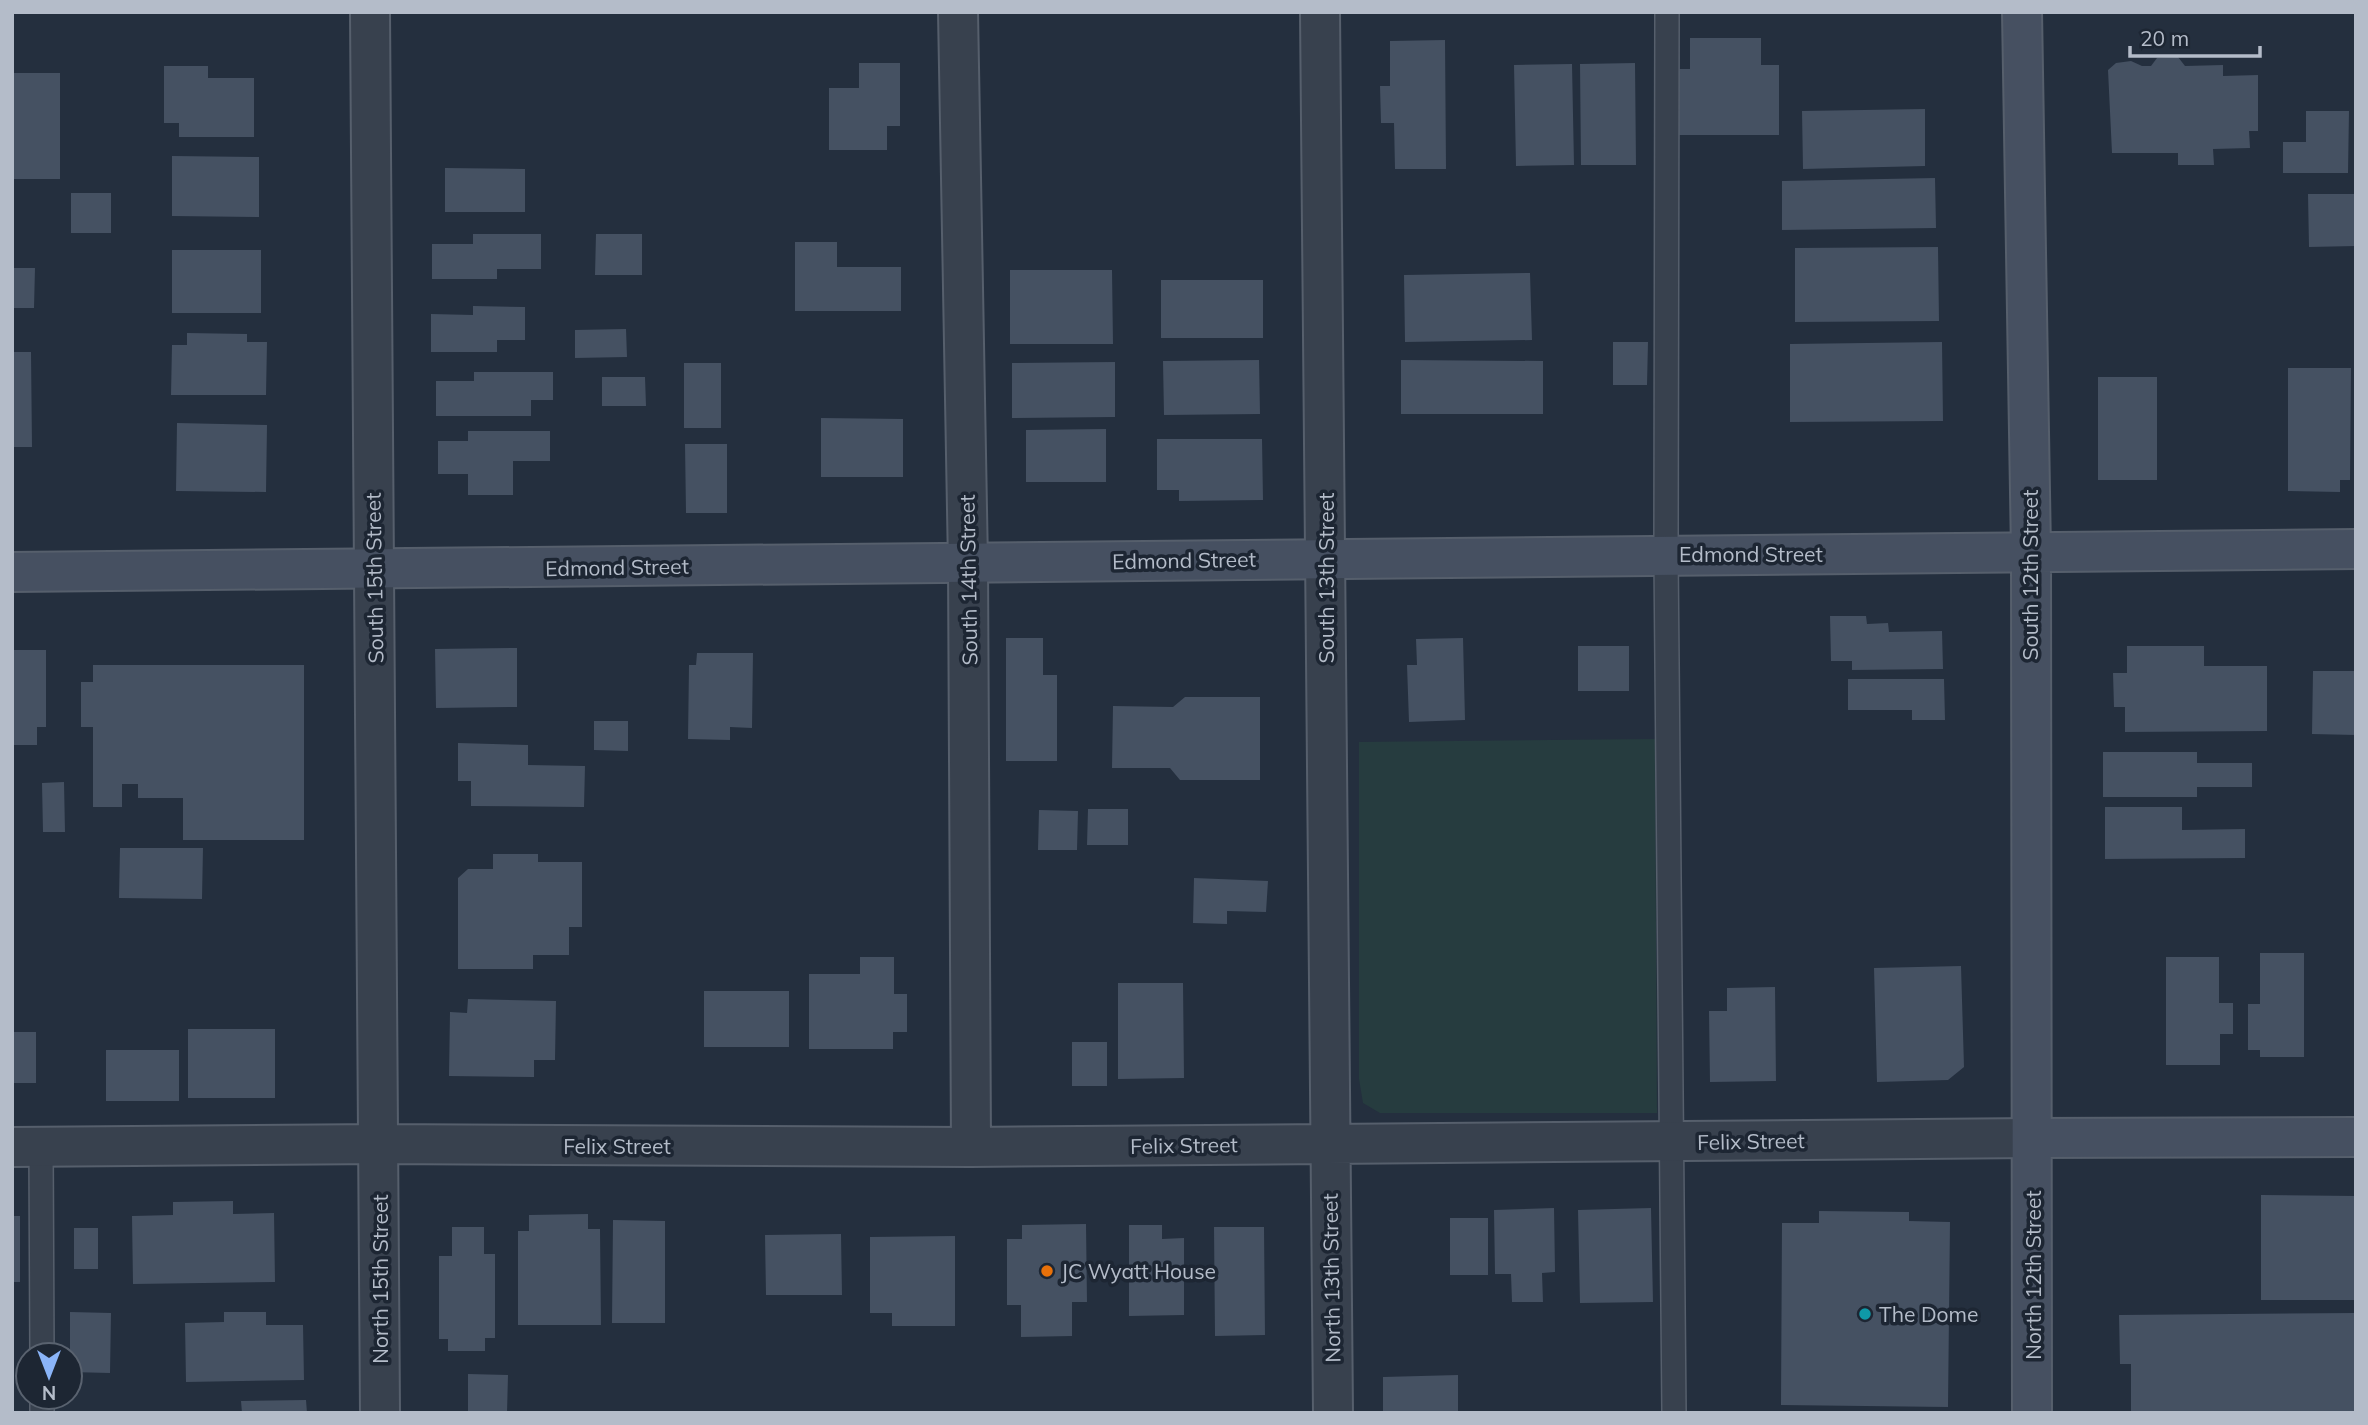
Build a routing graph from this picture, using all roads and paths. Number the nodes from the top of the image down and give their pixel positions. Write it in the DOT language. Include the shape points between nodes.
graph roads {
  1 [pos="370,12"];
  2 [pos="958,12"];
  3 [pos="1320,12"];
  4 [pos="1667,12"];
  5 [pos="2022,12"];
  6 [pos="2356,549"];
  7 [pos="2031,552"];
  8 [pos="1666,555"];
  9 [pos="1326,558"];
  10 [pos="968,564"];
  11 [pos="374,569"];
  12 [pos="12,572"];
  13 [pos="2356,1137"];
  14 [pos="2033,1138"];
  15 [pos="1672,1142"];
  16 [pos="1329,1143"];
  17 [pos="380,1144"];
  18 [pos="26,1147"];
  19 [pos="971,1147"];
  20 [pos="41,1341"];
  21 [pos="380,1413"];
  22 [pos="1333,1413"];
  23 [pos="1674,1413"];
  24 [pos="2032,1413"];
  1 -- 11 [label="street, South 15th Street"];
  2 -- 10 [label="street, South 14th Street"];
  3 -- 9 [label="street, South 13th Street"];
  4 -- 8 [label="lane"];
  5 -- 7 [label="street, South 12th Street"];
  6 -- 7 [label="street, Edmond Street"];
  7 -- 8 [label="street, Edmond Street"];
  7 -- 14 [label="street, South 12th Street"];
  8 -- 9 [label="street, Edmond Street"];
  8 -- 15 [label="lane"];
  9 -- 10 [label="street, Edmond Street"];
  9 -- 16 [label="street, South 13th Street"];
  10 -- 11 [label="street, Edmond Street"];
  10 -- 19 [label="street, South 14th Street"];
  11 -- 12 [label="street, Edmond Street"];
  11 -- 17 [label="street, South 15th Street"];
  13 -- 14 [label="street, Felix Street"];
  14 -- 15 [label="street, Felix Street"];
  14 -- 24 [label="street, North 12th Street"];
  15 -- 16 [label="street, Felix Street"];
  15 -- 23 [label="lane"];
  16 -- 19 [label="street, Felix Street"];
  16 -- 22 [label="street, North 13th Street"];
  17 -- 18 [label="street, Felix Street"];
  17 -- 19 [label="street, Felix Street"];
  17 -- 21 [label="street, North 15th Street"];
  18 -- 20 [label="lane"];
}
